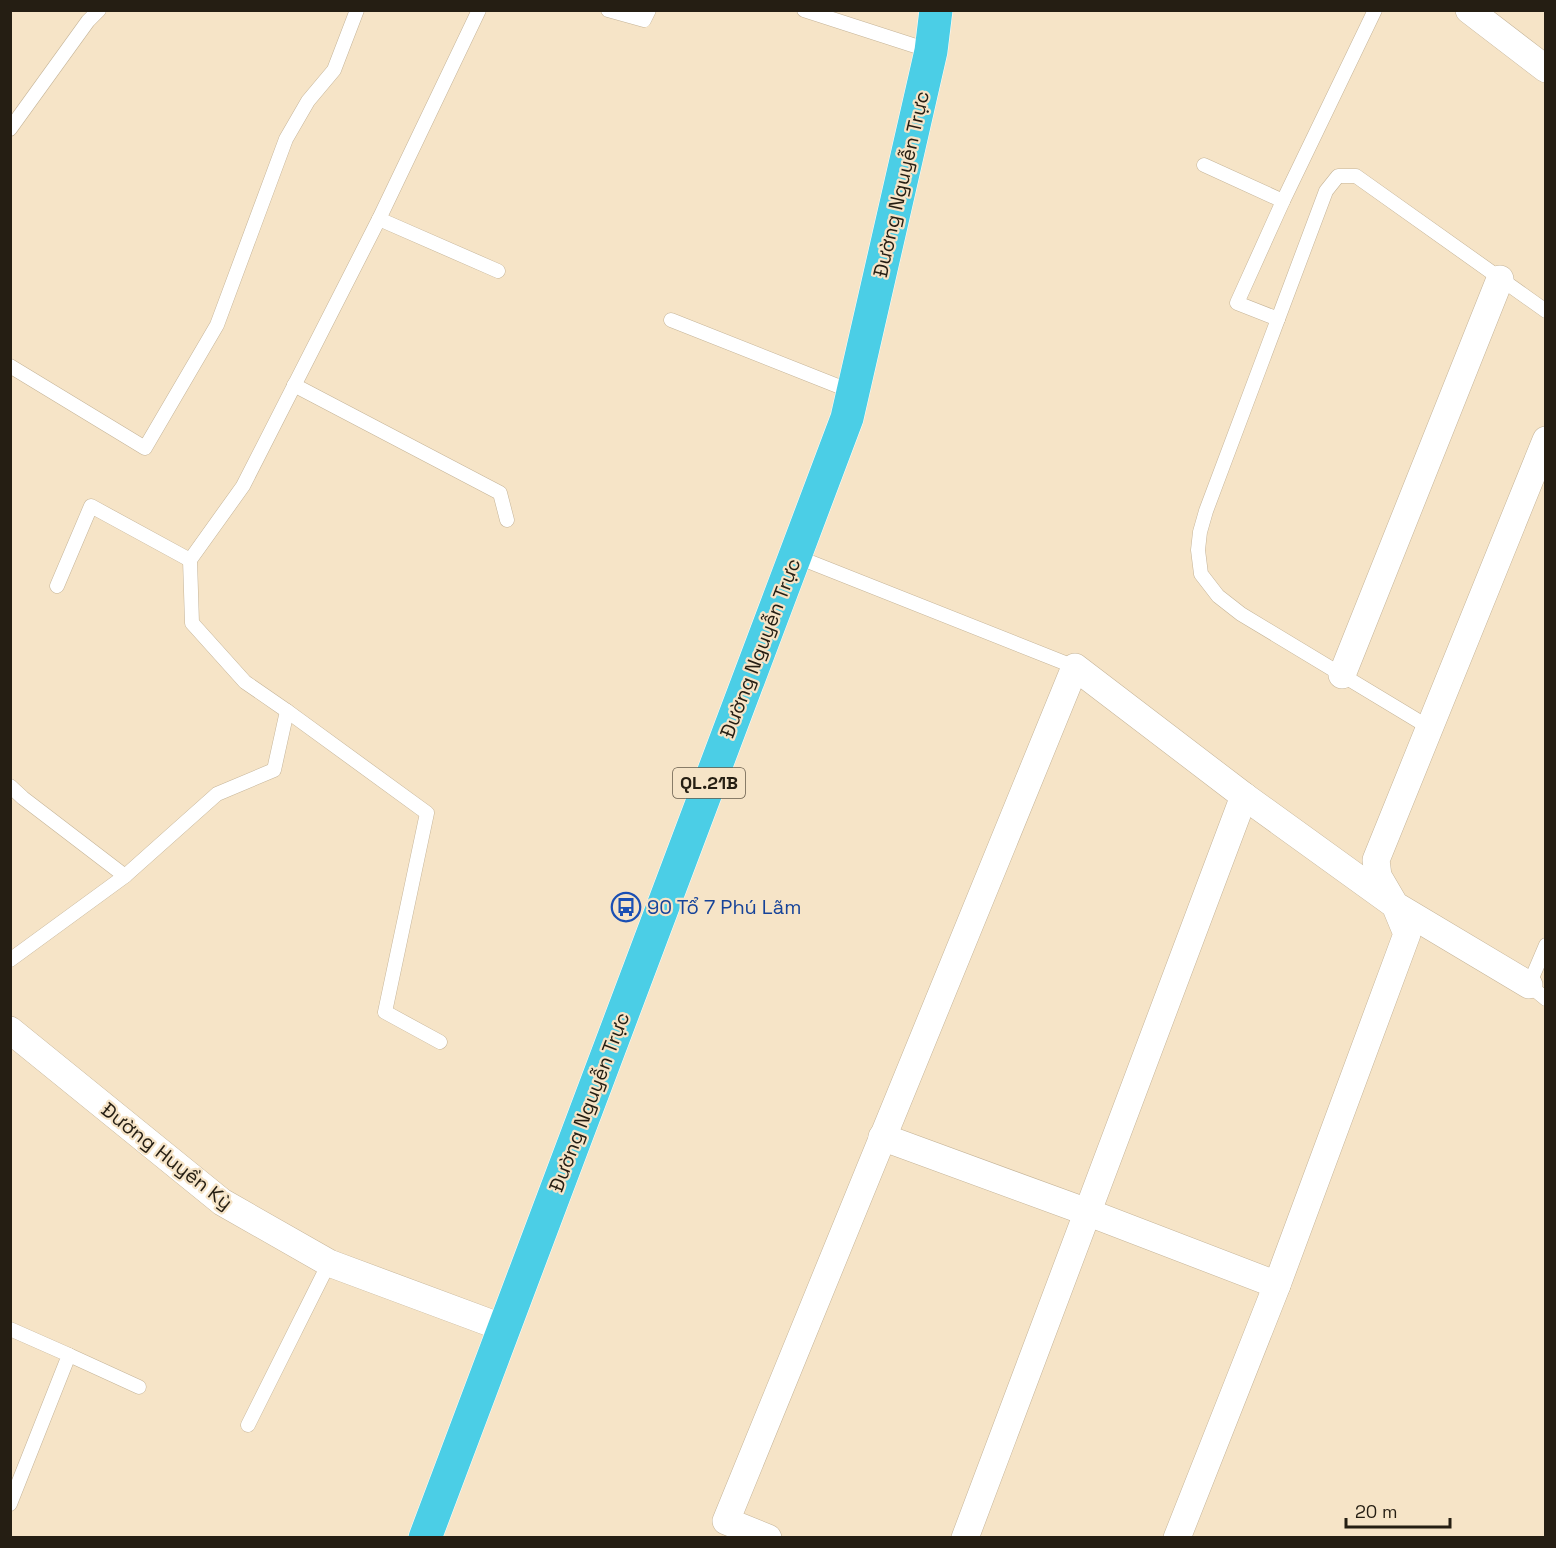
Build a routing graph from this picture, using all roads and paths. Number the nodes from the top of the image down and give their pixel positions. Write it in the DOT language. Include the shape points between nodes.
graph roads {
  1 [pos="99,10"];
  2 [pos="357,10"];
  3 [pos="479,10"];
  4 [pos="608,10"];
  5 [pos="649,10"];
  6 [pos="804,10"];
  7 [pos="936,10"];
  8 [pos="1375,10"];
  9 [pos="1469,10"];
  10 [pos="931,51"];
  11 [pos="1545,69"];
  12 [pos="10,129"];
  13 [pos="1204,165"];
  14 [pos="1283,201"];
  15 [pos="379,219"];
  16 [pos="498,271"];
  17 [pos="1500,279"];
  18 [pos="1545,311"];
  19 [pos="1278,319"];
  20 [pos="670,320"];
  21 [pos="10,366"];
  22 [pos="294,385"];
  23 [pos="853,392"];
  24 [pos="1545,441"];
  25 [pos="507,520"];
  26 [pos="795,556"];
  27 [pos="190,560"];
  28 [pos="57,586"];
  29 [pos="1075,667"];
  30 [pos="1342,675"];
  31 [pos="287,711"];
  32 [pos="1430,728"];
  33 [pos="10,786"];
  34 [pos="1244,796"];
  35 [pos="125,876"];
  36 [pos="1395,905"];
  37 [pos="1545,945"];
  38 [pos="10,960"];
  39 [pos="1537,992"];
  40 [pos="10,1030"];
  41 [pos="440,1042"];
  42 [pos="882,1137"];
  43 [pos="1087,1212"];
  44 [pos="329,1263"];
  45 [pos="1278,1285"];
  46 [pos="504,1328"];
  47 [pos="10,1329"];
  48 [pos="69,1354"];
  49 [pos="139,1387"];
  50 [pos="248,1425"];
  51 [pos="10,1504"];
  52 [pos="724,1529"];
  53 [pos="425,1538"];
  54 [pos="768,1538"];
  55 [pos="965,1538"];
  56 [pos="1177,1538"];
  1 -- 12 [label="lane"];
  2 -- 21 [label="lane" via="334,70 308,101 286,139 217,325 145,447"];
  3 -- 15 [label="lane"];
  4 -- 5 [label="lane" via="644,21"];
  6 -- 10 [label="lane"];
  7 -- 10 [label="highway, Đường Nguyễn Trực / QL.21B"];
  8 -- 14 [label="lane"];
  9 -- 11 [label="street"];
  10 -- 23 [label="highway, Đường Nguyễn Trực / QL.21B"];
  13 -- 14 [label="lane"];
  14 -- 19 [label="lane" via="1237,303"];
  15 -- 16 [label="lane"];
  15 -- 22 [label="lane"];
  17 -- 18 [label="lane"];
  17 -- 19 [label="lane" via="1356,176 1338,176 1326,191"];
  17 -- 30 [label="street"];
  19 -- 30 [label="lane" via="1200,532 1201,574 1218,596 1241,614"];
  20 -- 23 [label="lane"];
  22 -- 25 [label="lane" via="501,493"];
  22 -- 27 [label="lane" via="243,486"];
  23 -- 26 [label="highway, Đường Nguyễn Trực / QL.21B" via="847,418"];
  24 -- 32 [label="street"];
  26 -- 29 [label="lane"];
  26 -- 46 [label="highway, Đường Nguyễn Trực / QL.21B"];
  27 -- 28 [label="lane" via="91,506"];
  27 -- 31 [label="lane" via="192,623 244,682"];
  29 -- 34 [label="street"];
  29 -- 42 [label="street"];
  30 -- 32 [label="lane"];
  31 -- 35 [label="lane" via="274,770 218,794"];
  31 -- 41 [label="lane" via="427,813 385,1012"];
  32 -- 36 [label="street" via="1376,860 1378,876"];
  33 -- 35 [label="lane"];
  34 -- 36 [label="street"];
  34 -- 43 [label="street"];
  35 -- 38 [label="lane"];
  36 -- 39 [label="street"];
  36 -- 45 [label="street" via="1407,934"];
  37 -- 39 [label="lane"];
  40 -- 44 [label="street, Đường Huyền Kỳ" via="222,1202"];
  42 -- 43 [label="street"];
  42 -- 52 [label="street"];
  43 -- 45 [label="street"];
  43 -- 55 [label="street"];
  44 -- 46 [label="street, Đường Huyền Kỳ"];
  44 -- 50 [label="lane"];
  45 -- 56 [label="street"];
  46 -- 53 [label="highway, Đường Nguyễn Trực / QL.21B"];
  47 -- 48 [label="lane"];
  48 -- 49 [label="lane"];
  48 -- 51 [label="lane"];
  52 -- 54 [label="street"];
}
